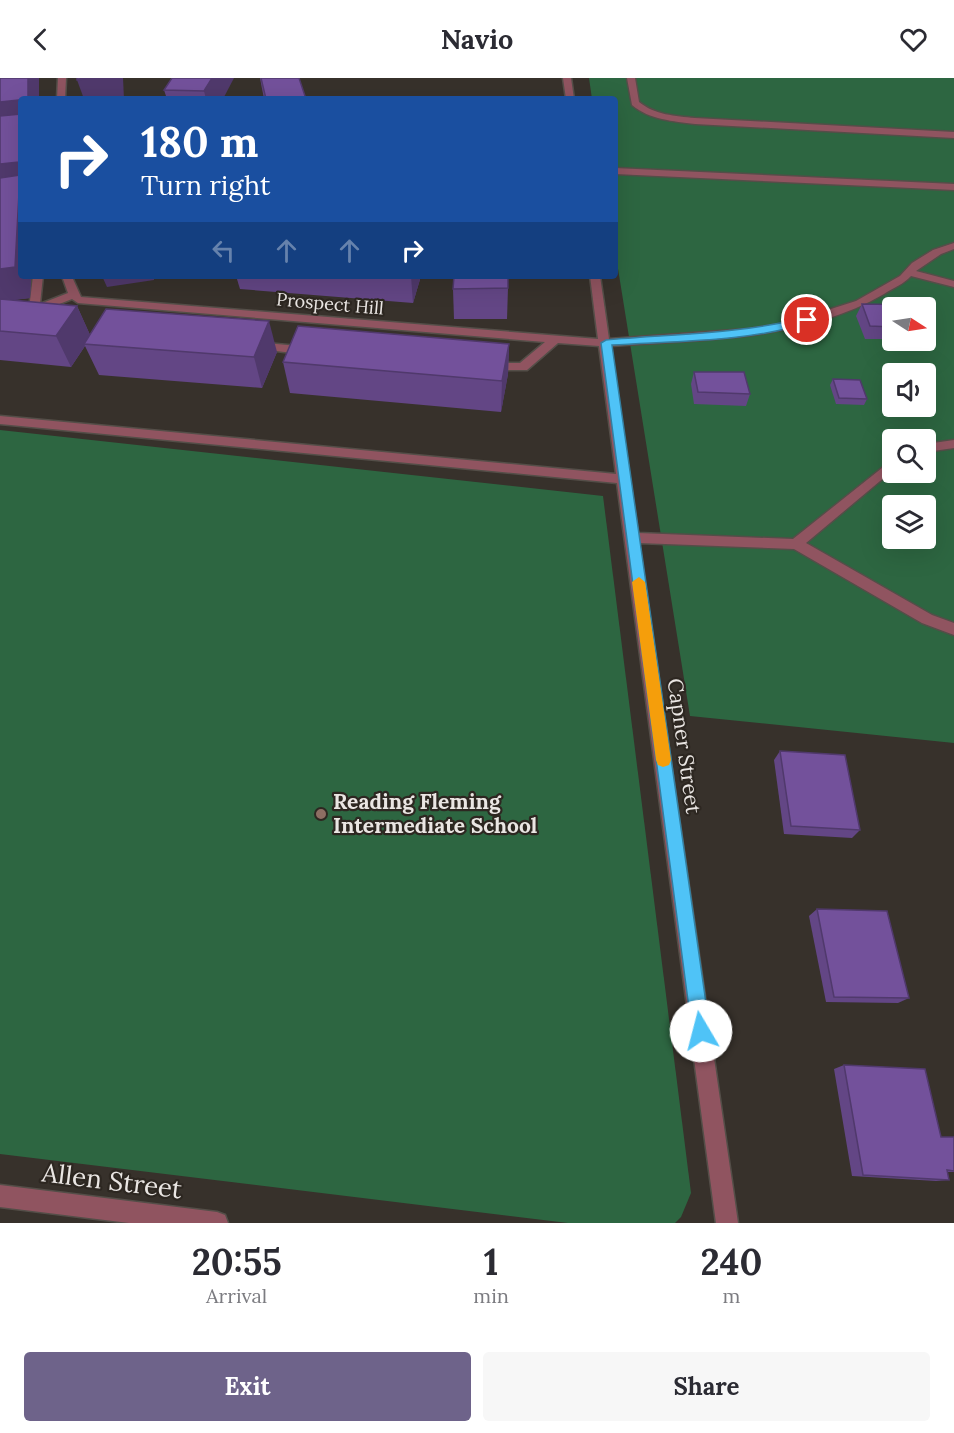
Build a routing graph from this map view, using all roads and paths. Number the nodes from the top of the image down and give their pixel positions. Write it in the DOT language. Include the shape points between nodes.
graph roads {
  1 [pos="62,78"];
  2 [pos="567,78"];
  3 [pos="631,78"];
  4 [pos="61,96"];
  5 [pos="570,96"];
  6 [pos="954,135"];
  7 [pos="618,171"];
  8 [pos="954,187"];
  9 [pos="954,246"];
  10 [pos="911,273"];
  11 [pos="38,279"];
  12 [pos="68,279"];
  13 [pos="595,279"];
  14 [pos="954,284"];
  15 [pos="74,294"];
  16 [pos="34,310"];
  17 [pos="44,324"];
  18 [pos="555,339"];
  19 [pos="606,343"];
  20 [pos="243,345"];
  21 [pos="324,352"];
  22 [pos="472,365"];
  23 [pos="0,420"];
  24 [pos="954,444"];
  25 [pos="936,447"];
  26 [pos="882,472"];
  27 [pos="625,479"];
  28 [pos="633,538"];
  29 [pos="796,544"];
  30 [pos="954,629"];
  31 [pos="0,1196"];
  32 [pos="217,1223"];
  33 [pos="727,1223"];
  1 -- 4 [label="street"];
  2 -- 5 [label="street"];
  3 -- 6 [label="street" via="634,103 665,117"];
  7 -- 8 [label="street"];
  9 -- 10 [label="street, Prospect Hill" via="916,265"];
  10 -- 14 [label="street"];
  10 -- 19 [label="street, Prospect Hill" via="860,303 789,326"];
  11 -- 16 [label="street"];
  12 -- 15 [label="street"];
  13 -- 19 [label="street, Capner Street"];
  15 -- 16 [label="street"];
  15 -- 18 [label="street, Prospect Hill" via="78,300"];
  16 -- 17 [label="street" via="33,317"];
  18 -- 19 [label="street, Prospect Hill"];
  18 -- 22 [label="street" via="523,367"];
  19 -- 27 [label="street, Capner Street"];
  20 -- 21 [label="street"];
  23 -- 27 [label="street"];
  24 -- 25 [label="street"];
  26 -- 29 [label="street"];
  27 -- 28 [label="street, Capner Street"];
  28 -- 29 [label="street"];
  28 -- 33 [label="street, Capner Street"];
  29 -- 30 [label="street" via="927,619"];
  31 -- 32 [label="street, Allen Street"];
}
